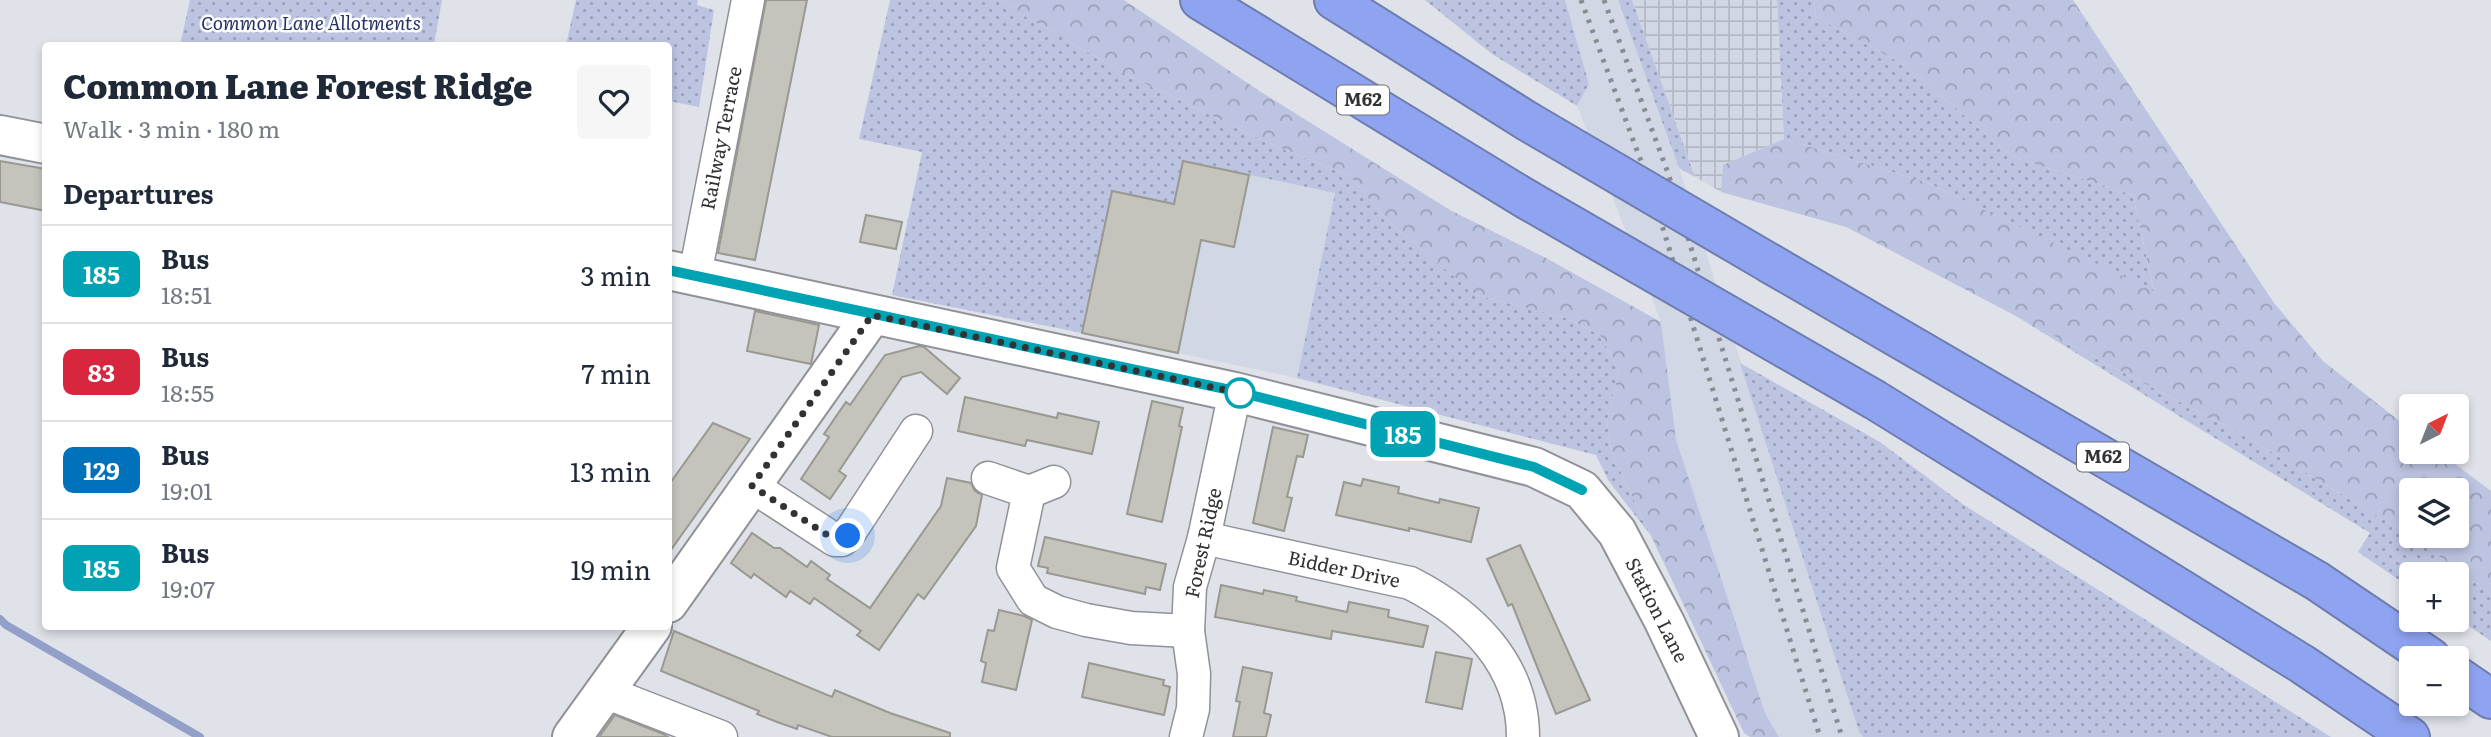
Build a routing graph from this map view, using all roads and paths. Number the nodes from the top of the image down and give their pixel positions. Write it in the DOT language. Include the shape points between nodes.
graph roads {
  1 [pos="748,0"];
  2 [pos="1200,0"];
  3 [pos="1334,0"];
  4 [pos="0,135"];
  5 [pos="42,144"];
  6 [pos="682,273"];
  7 [pos="872,315"];
  8 [pos="1235,391"];
  9 [pos="916,430"];
  10 [pos="988,478"];
  11 [pos="752,486"];
  12 [pos="1204,538"];
  13 [pos="672,597"];
  14 [pos="649,630"];
  15 [pos="1188,631"];
  16 [pos="2413,646"];
  17 [pos="2469,684"];
  18 [pos="605,692"];
  19 [pos="2491,699"];
  20 [pos="572,737"];
  21 [pos="721,737"];
  22 [pos="1186,737"];
  23 [pos="1523,737"];
  24 [pos="1719,737"];
  25 [pos="2410,737"];
  1 -- 6 [label="street, Railway Terrace"];
  2 -- 25 [label="highway, M62, bridge" via="1527,199 1875,400 2290,656"];
  3 -- 16 [label="highway, M62, bridge" via="1527,121 2317,581"];
  4 -- 5 [label="street"];
  6 -- 7 [label="street"];
  7 -- 8 [label="street"];
  7 -- 11 [label="street"];
  8 -- 12 [label="street, Forest Ridge"];
  8 -- 24 [label="street, Station Lane" via="1534,467 1582,490 1617,532"];
  9 -- 11 [label="street" via="842,540 835,540"];
  10 -- 15 [label="street" via="1041,487 1013,568 1033,600 1086,621"];
  11 -- 13 [label="street"];
  12 -- 15 [label="street, Forest Ridge" via="1190,587"];
  12 -- 23 [label="street, Bidder Drive" via="1410,583 1441,599 1492,647 1511,677 1523,713"];
  14 -- 18 [label="street"];
  15 -- 22 [label="street, Forest Ridge" via="1194,709"];
  17 -- 19 [label="highway"];
  18 -- 20 [label="street"];
  18 -- 21 [label="street"];
}
